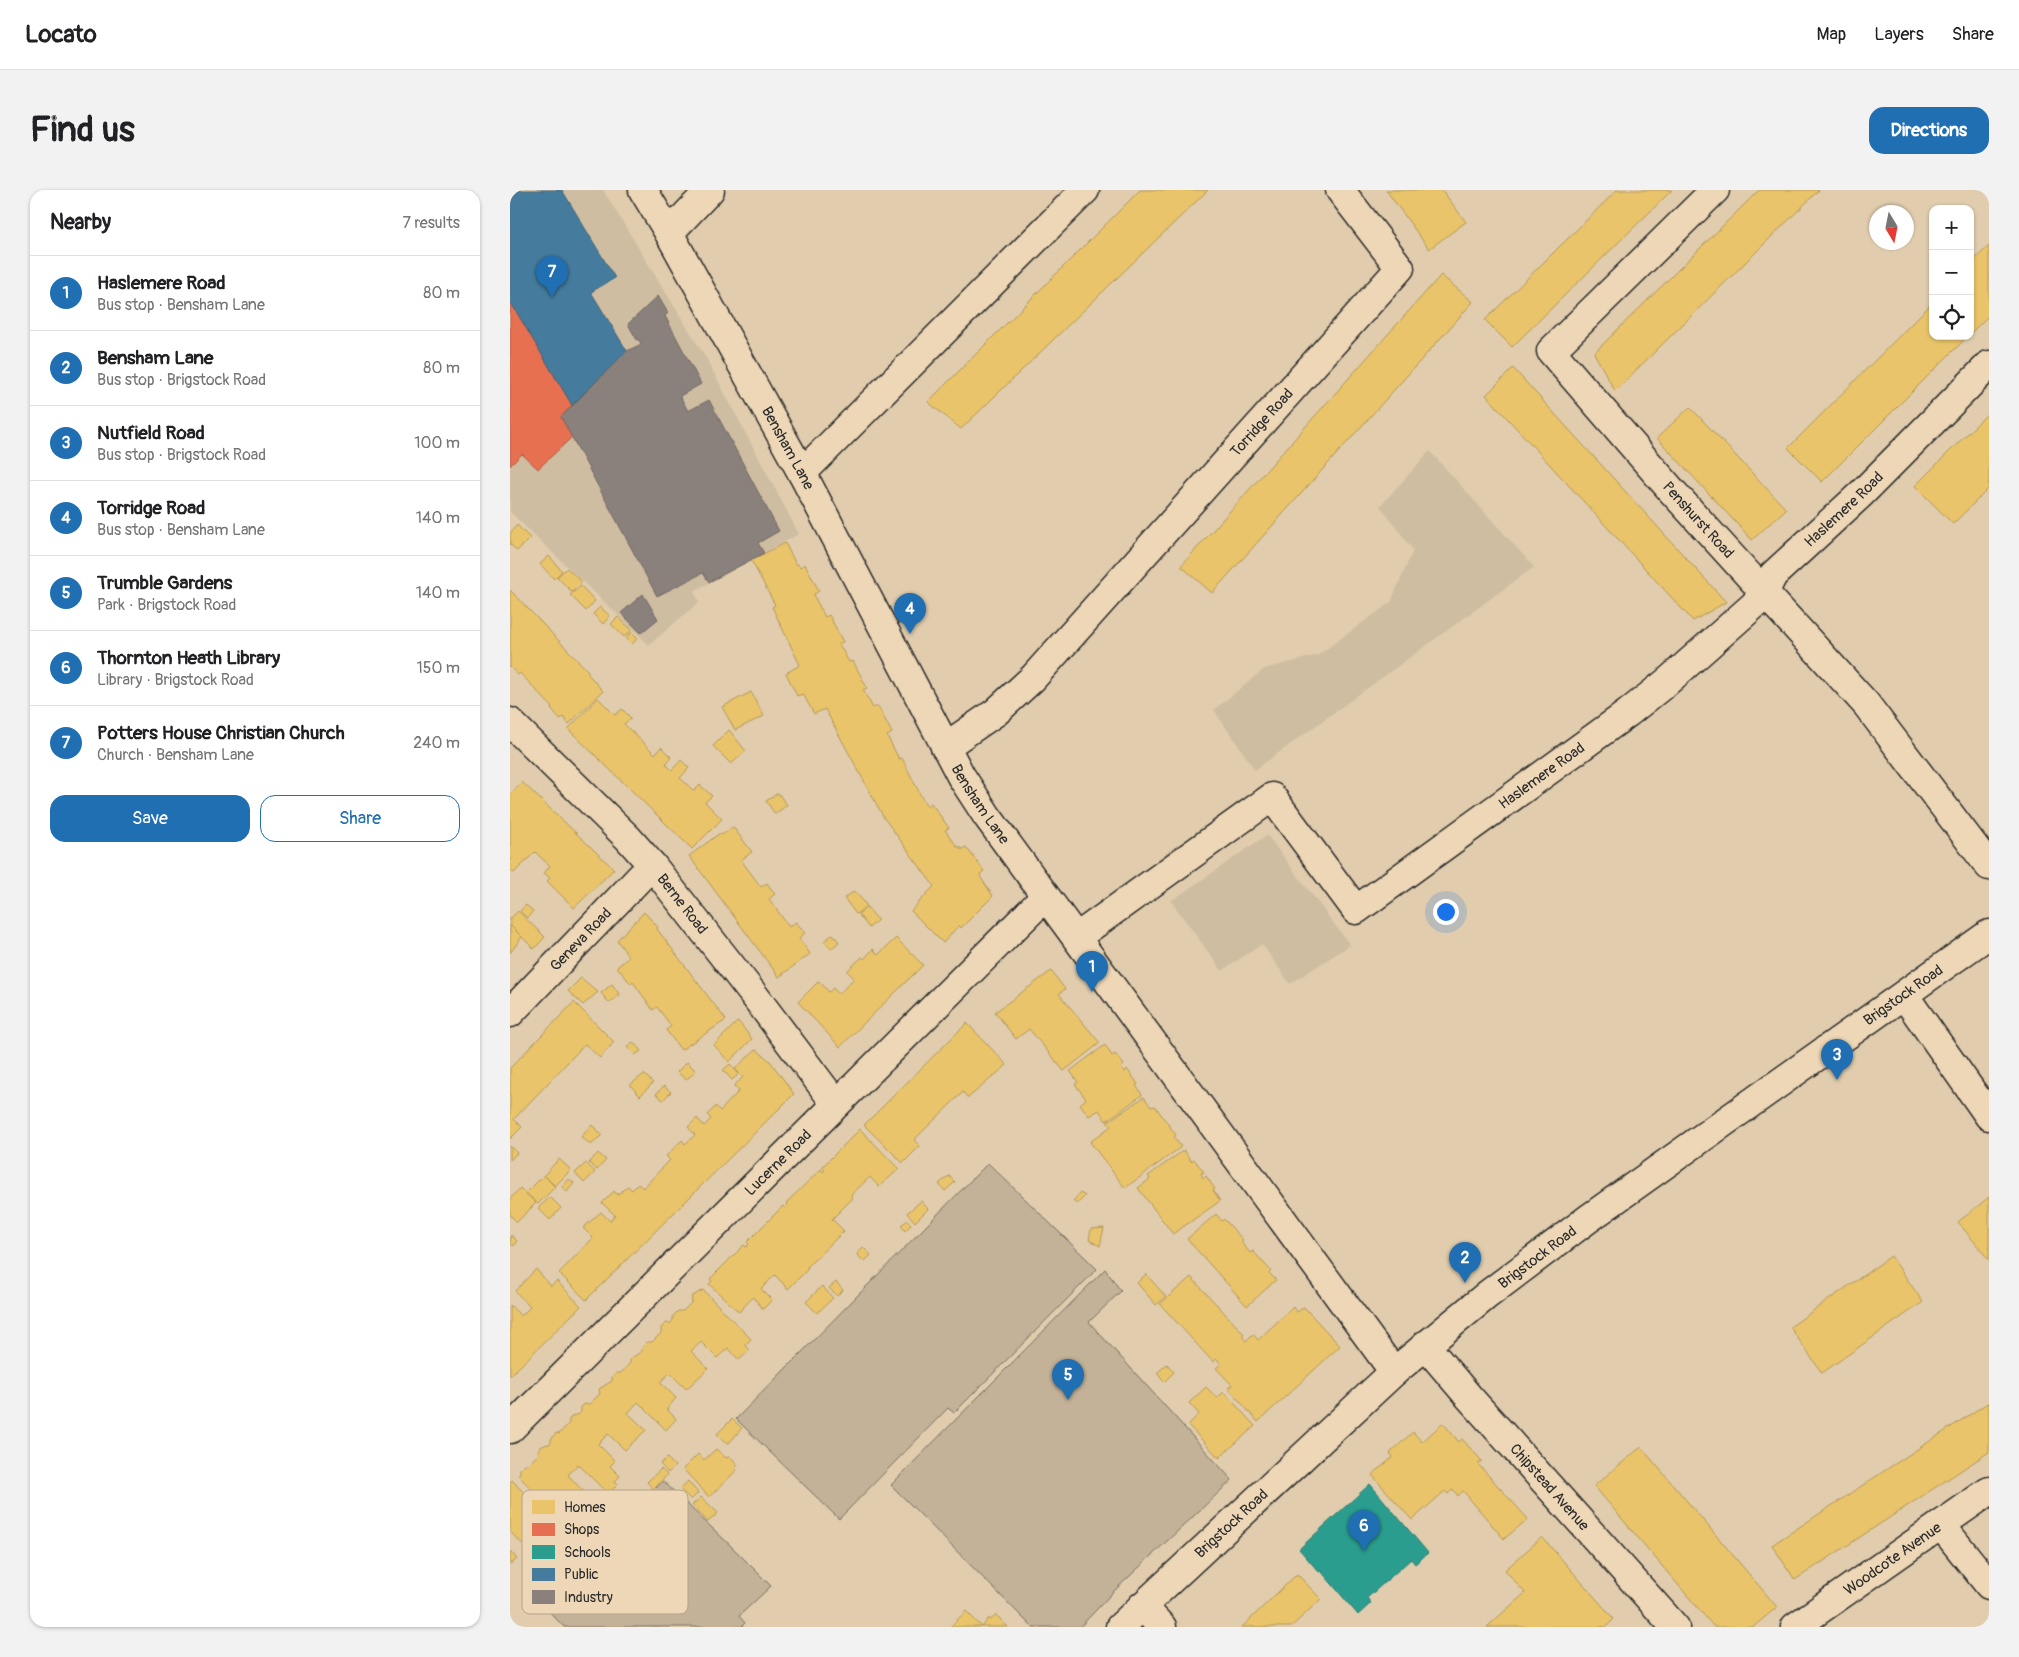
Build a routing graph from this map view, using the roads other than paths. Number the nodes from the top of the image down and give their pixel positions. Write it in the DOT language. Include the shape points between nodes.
graph roads {
  1 [pos="644,190"];
  2 [pos="710,190"];
  3 [pos="1085,190"];
  4 [pos="1340,190"];
  5 [pos="1715,190"];
  6 [pos="669,233"];
  7 [pos="1989,365"];
  8 [pos="802,473"];
  9 [pos="1764,593"];
  10 [pos="510,722"];
  11 [pos="945,747"];
  12 [pos="652,864"];
  13 [pos="1989,866"];
  14 [pos="1046,897"];
  15 [pos="1989,934"];
  16 [pos="1077,937"];
  17 [pos="1904,994"];
  18 [pos="510,1013"];
  19 [pos="836,1104"];
  20 [pos="1989,1116"];
  21 [pos="1425,1345"];
  22 [pos="1394,1372"];
  23 [pos="510,1429"];
  24 [pos="1989,1491"];
  25 [pos="1941,1525"];
  26 [pos="1989,1586"];
  27 [pos="1142,1606"];
  28 [pos="1120,1627"];
  29 [pos="1162,1627"];
  30 [pos="1675,1627"];
  31 [pos="1795,1627"];
  1 -- 6 [label="street, Bensham Lane"];
  2 -- 6 [label="street"];
  3 -- 8 [label="street"];
  4 -- 11 [label="street, Torridge Road" via="1400,268 1033,678 996,712"];
  5 -- 9 [label="street, Penshurst Road" via="1551,351"];
  6 -- 8 [label="street, Bensham Lane"];
  7 -- 9 [label="street, Haslemere Road" via="1861,494 1773,575"];
  8 -- 11 [label="street, Bensham Lane"];
  9 -- 13 [label="street, Penshurst Road" via="1866,704"];
  9 -- 16 [label="street, Haslemere Road" via="1668,681 1356,910 1272,797"];
  10 -- 12 [label="street, Berne Road"];
  11 -- 14 [label="street, Bensham Lane" via="987,816"];
  12 -- 18 [label="street, Geneva Road"];
  12 -- 19 [label="street, Berne Road"];
  14 -- 16 [label="street, Bensham Lane"];
  14 -- 19 [label="street, Lucerne Road"];
  15 -- 17 [label="street, Brigstock Road"];
  16 -- 22 [label="street, Bensham Lane"];
  17 -- 20 [label="street"];
  17 -- 21 [label="street, Brigstock Road" via="1580,1225"];
  19 -- 23 [label="street, Lucerne Road"];
  21 -- 22 [label="street, Brigstock Road"];
  21 -- 30 [label="street, Chipstead Avenue"];
  22 -- 27 [label="street, Brigstock Road"];
  24 -- 25 [label="street, Woodcote Avenue"];
  25 -- 26 [label="street"];
  25 -- 31 [label="street, Woodcote Avenue"];
  27 -- 28 [label="street, Brigstock Road"];
  27 -- 29 [label="street"];
}
